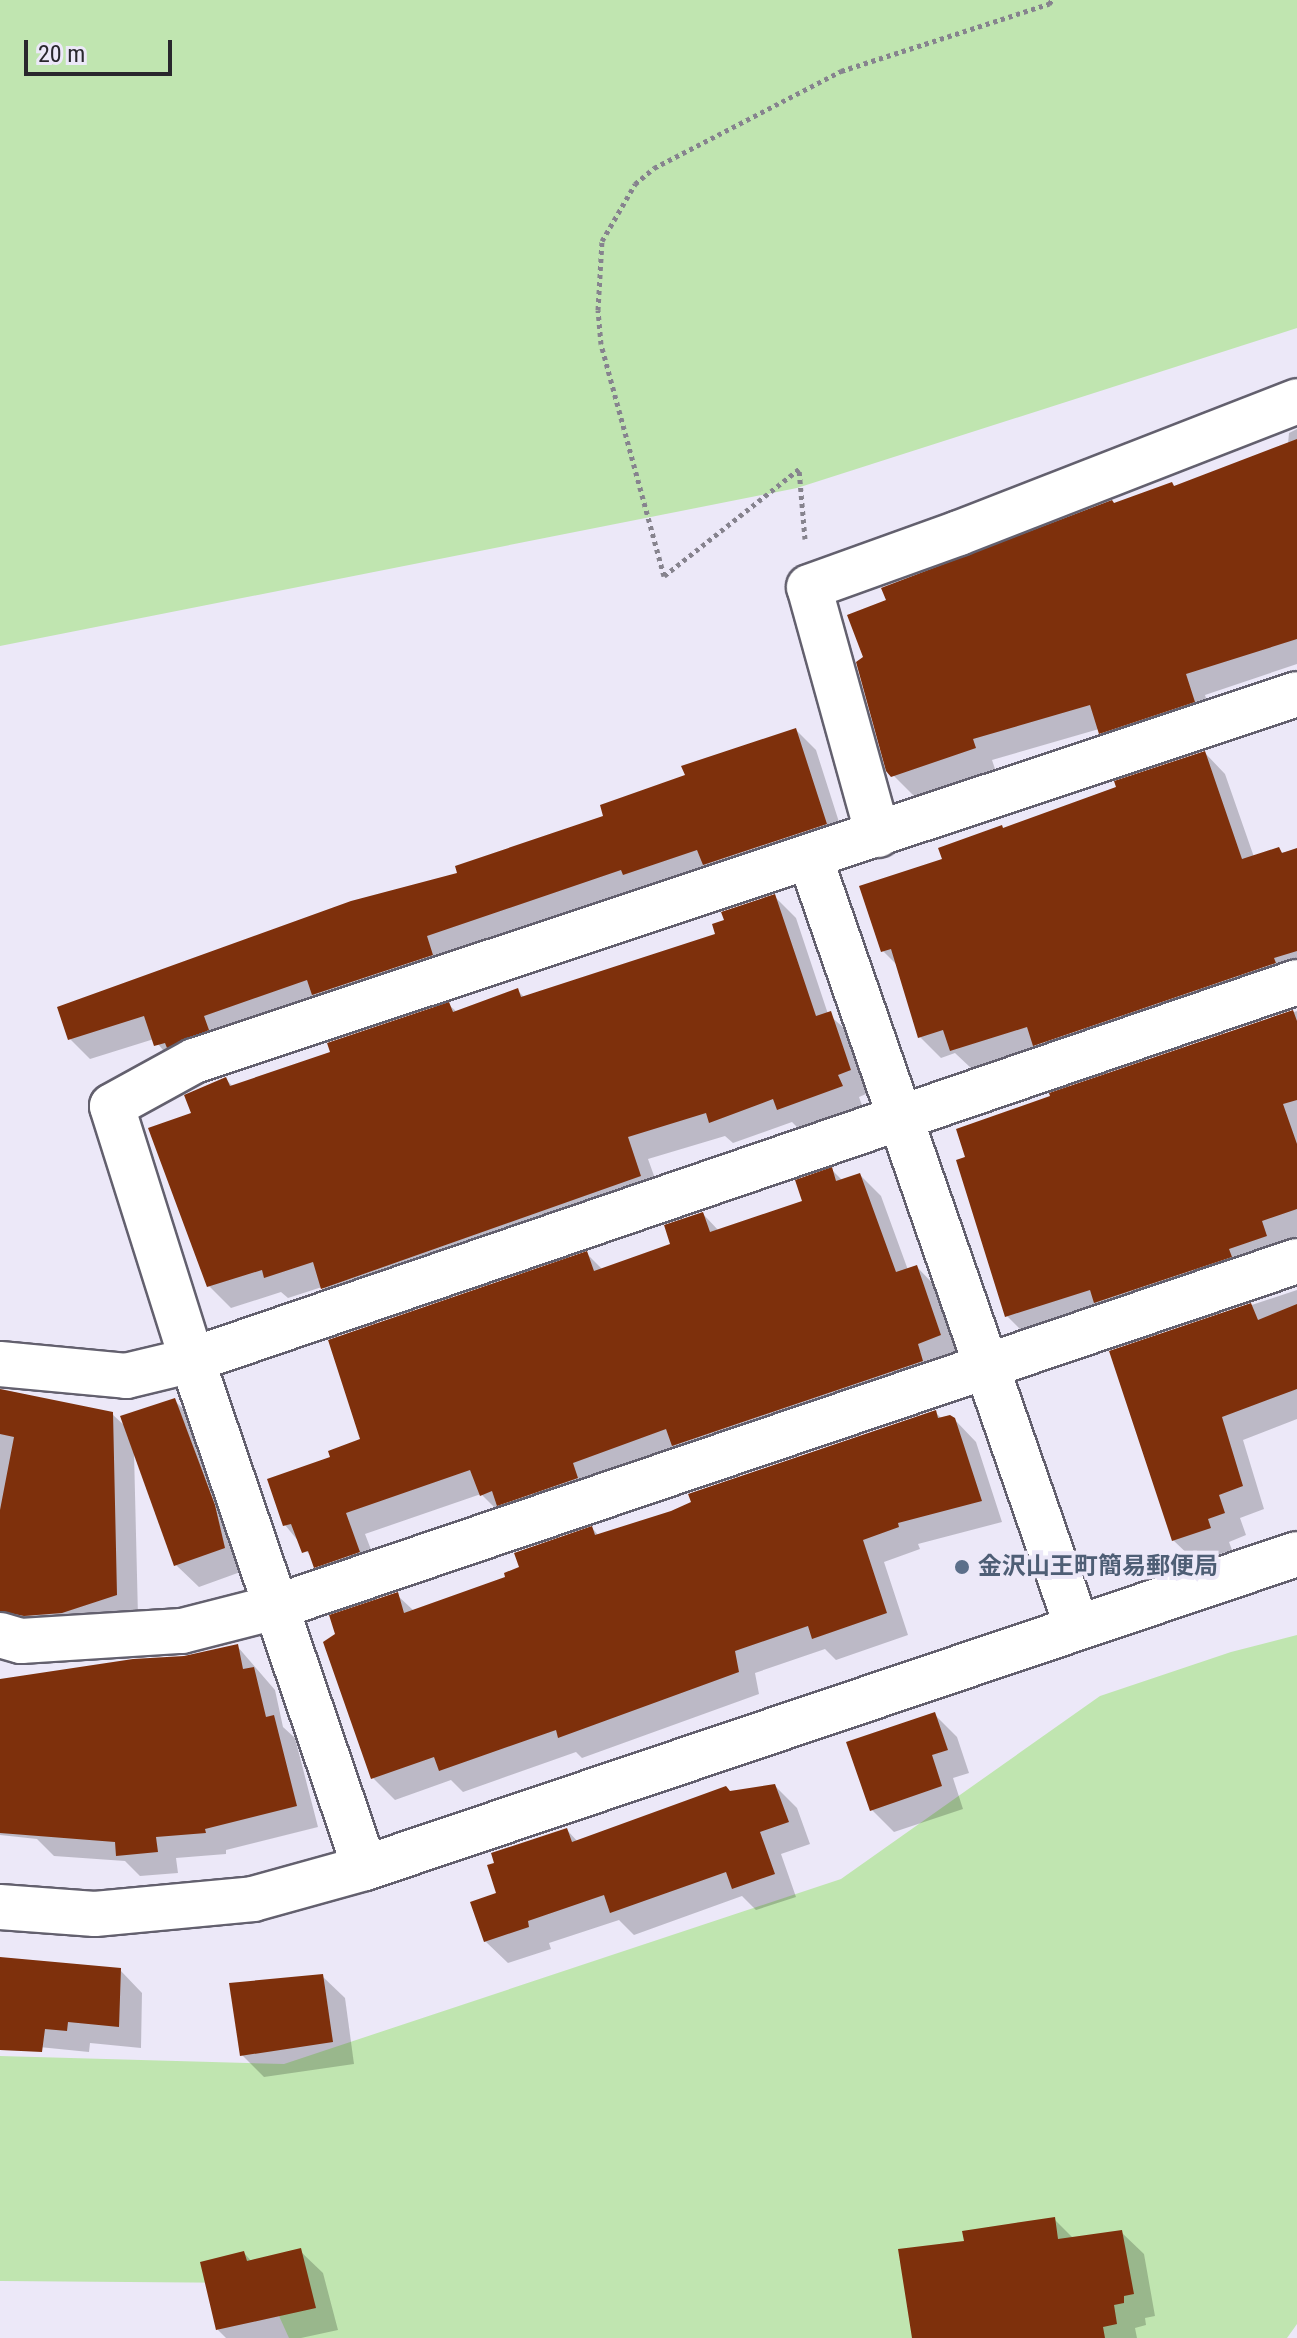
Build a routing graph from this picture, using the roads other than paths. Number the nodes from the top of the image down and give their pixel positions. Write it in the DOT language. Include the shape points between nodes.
graph roads {
  1 [pos="1297,401"];
  2 [pos="1297,694"];
  3 [pos="878,835"];
  4 [pos="810,858"];
  5 [pos="1297,982"];
  6 [pos="900,1119"];
  7 [pos="1297,1261"];
  8 [pos="192,1360"];
  9 [pos="0,1364"];
  10 [pos="987,1369"];
  11 [pos="1297,1554"];
  12 [pos="276,1607"];
  13 [pos="1077,1627"];
  14 [pos="0,1635"];
  15 [pos="365,1868"];
  16 [pos="0,1907"];
  1 -- 3 [label="street" via="809,587"];
  2 -- 3 [label="street"];
  3 -- 4 [label="street"];
  4 -- 6 [label="street"];
  4 -- 8 [label="street" via="194,1061 112,1106"];
  5 -- 6 [label="street"];
  6 -- 8 [label="street"];
  6 -- 10 [label="street"];
  7 -- 10 [label="street"];
  8 -- 9 [label="street" via="126,1376"];
  8 -- 12 [label="street"];
  10 -- 12 [label="street"];
  10 -- 13 [label="street"];
  11 -- 13 [label="street"];
  12 -- 14 [label="street" via="182,1631 21,1641"];
  12 -- 15 [label="street"];
  13 -- 15 [label="street"];
  15 -- 16 [label="street" via="253,1899 95,1914"];
}
